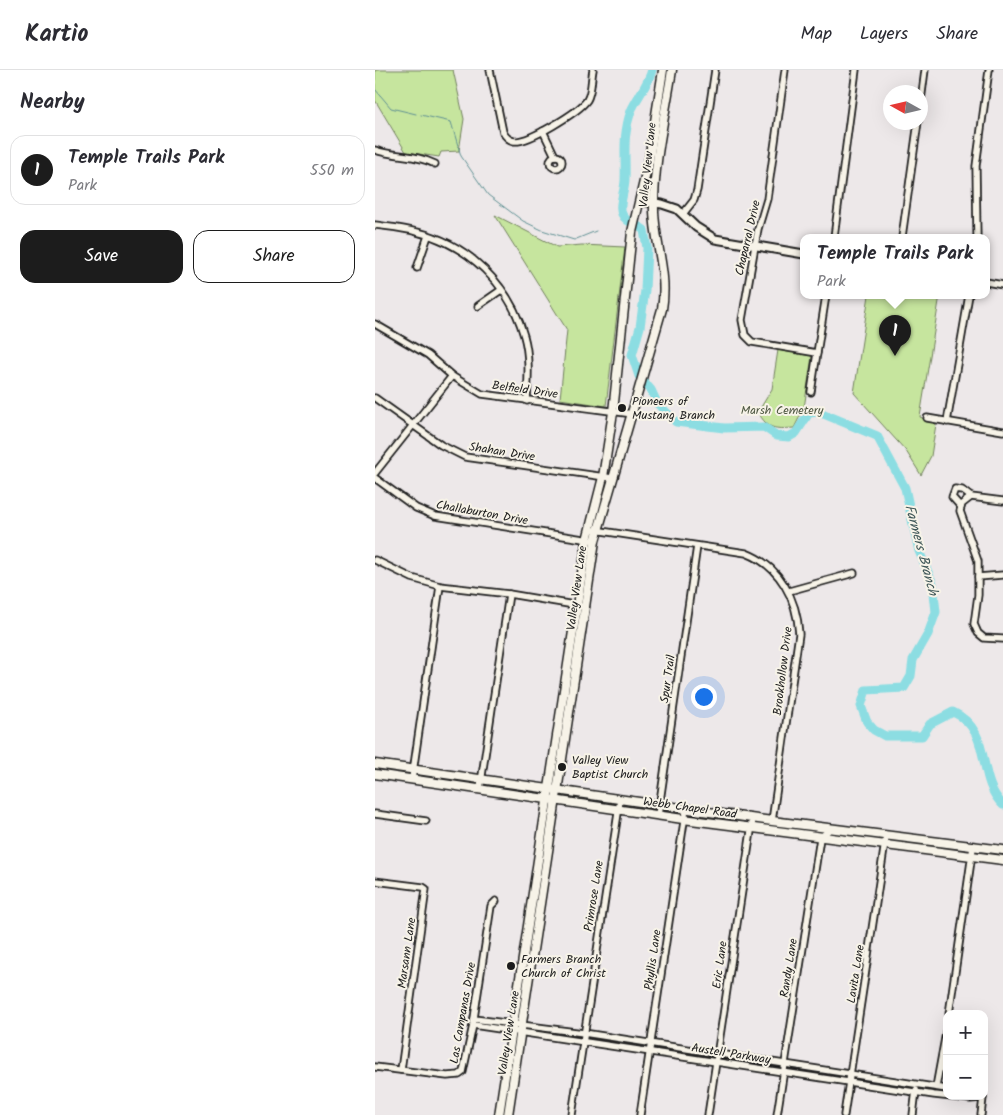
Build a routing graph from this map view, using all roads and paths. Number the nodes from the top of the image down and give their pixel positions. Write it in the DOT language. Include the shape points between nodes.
graph roads {
  1 [pos="489,70"];
  2 [pos="593,70"];
  3 [pos="663,70"];
  4 [pos="672,70"];
  5 [pos="715,70"];
  6 [pos="785,70"];
  7 [pos="856,70"];
  8 [pos="925,70"];
  9 [pos="989,70"];
  10 [pos="923,85"];
  11 [pos="917,130"];
  12 [pos="543,131"];
  13 [pos="375,150"];
  14 [pos="555,156"];
  15 [pos="435,164"];
  16 [pos="640,201"];
  17 [pos="654,207"];
  18 [pos="683,214"];
  19 [pos="375,225"];
  20 [pos="834,234"];
  21 [pos="902,234"];
  22 [pos="977,234"];
  23 [pos="428,236"];
  24 [pos="755,247"];
  25 [pos="800,253"];
  26 [pos="417,268"];
  27 [pos="990,283"];
  28 [pos="1003,285"];
  29 [pos="501,290"];
  30 [pos="825,299"];
  31 [pos="968,299"];
  32 [pos="478,306"];
  33 [pos="375,324"];
  34 [pos="817,353"];
  35 [pos="452,376"];
  36 [pos="811,392"];
  37 [pos="375,398"];
  38 [pos="527,400"];
  39 [pos="613,412"];
  40 [pos="633,414"];
  41 [pos="927,418"];
  42 [pos="947,422"];
  43 [pos="413,426"];
  44 [pos="1003,431"];
  45 [pos="375,473"];
  46 [pos="603,477"];
  47 [pos="375,478"];
  48 [pos="613,478"];
  49 [pos="968,498"];
  50 [pos="1003,501"];
  51 [pos="961,507"];
  52 [pos="590,530"];
  53 [pos="598,531"];
  54 [pos="591,540"];
  55 [pos="697,546"];
  56 [pos="375,560"];
  57 [pos="854,573"];
  58 [pos="1003,575"];
  59 [pos="978,577"];
  60 [pos="440,586"];
  61 [pos="789,591"];
  62 [pos="509,594"];
  63 [pos="576,606"];
  64 [pos="586,607"];
  65 [pos="1003,639"];
  66 [pos="375,764"];
  67 [pos="413,770"];
  68 [pos="375,774"];
  69 [pos="412,779"];
  70 [pos="481,780"];
  71 [pos="480,789"];
  72 [pos="549,789"];
  73 [pos="559,791"];
  74 [pos="547,799"];
  75 [pos="620,800"];
  76 [pos="557,801"];
  77 [pos="659,805"];
  78 [pos="686,808"];
  79 [pos="618,810"];
  80 [pos="375,814"];
  81 [pos="658,815"];
  82 [pos="753,818"];
  83 [pos="683,819"];
  84 [pos="426,821"];
  85 [pos="772,821"];
  86 [pos="751,828"];
  87 [pos="831,829"];
  88 [pos="886,836"];
  89 [pos="820,838"];
  90 [pos="885,846"];
  91 [pos="973,847"];
  92 [pos="1003,850"];
  93 [pos="972,856"];
  94 [pos="1003,860"];
  95 [pos="535,879"];
  96 [pos="544,880"];
  97 [pos="375,881"];
  98 [pos="497,901"];
  99 [pos="950,1010"];
  100 [pos="473,1022"];
  101 [pos="511,1027"];
  102 [pos="521,1028"];
  103 [pos="584,1033"];
  104 [pos="583,1041"];
  105 [pos="651,1043"];
  106 [pos="943,1049"];
  107 [pos="650,1051"];
  108 [pos="718,1054"];
  109 [pos="717,1061"];
  110 [pos="784,1064"];
  111 [pos="375,1067"];
  112 [pos="401,1070"];
  113 [pos="783,1072"];
  114 [pos="851,1074"];
  115 [pos="849,1083"];
  116 [pos="917,1085"];
  117 [pos="936,1087"];
  118 [pos="943,1088"];
  119 [pos="916,1092"];
  120 [pos="943,1096"];
  121 [pos="981,1100"];
  122 [pos="499,1115"];
  123 [pos="508,1115"];
  124 [pos="572,1115"];
  125 [pos="640,1115"];
  126 [pos="708,1115"];
  127 [pos="777,1115"];
  128 [pos="844,1115"];
  129 [pos="913,1115"];
  130 [pos="981,1115"];
  1 -- 12 [label="street" via="506,137 522,141"];
  2 -- 12 [label="street" via="587,100"];
  3 -- 16 [label="main road, Valley View Lane"];
  4 -- 17 [label="main road, Valley View Lane"];
  5 -- 18 [label="street" via="697,190"];
  6 -- 24 [label="street, Chaparral Drive" via="767,199"];
  7 -- 20 [label="street"];
  8 -- 10 [label="street"];
  9 -- 22 [label="street" via="976,166"];
  11 -- 21 [label="street"];
  12 -- 14 [label="street"];
  13 -- 15 [label="street" via="425,159"];
  16 -- 17 [label="street"];
  16 -- 39 [label="main road, Valley View Lane" via="632,232"];
  17 -- 18 [label="street" via="668,205"];
  17 -- 40 [label="main road, Valley View Lane" via="664,292 660,318"];
  18 -- 24 [label="street" via="707,236"];
  19 -- 23 [label="street"];
  23 -- 26 [label="street"];
  23 -- 29 [label="street" via="471,257"];
  24 -- 25 [label="street"];
  24 -- 34 [label="street, Chaparral Drive" via="742,320 745,335 752,342"];
  27 -- 28 [label="street"];
  29 -- 32 [label="street"];
  29 -- 38 [label="street" via="524,336 528,361"];
  30 -- 34 [label="street"];
  31 -- 42 [label="street"];
  33 -- 35 [label="street, Belfield Drive" via="428,355"];
  34 -- 36 [label="street"];
  35 -- 38 [label="street, Belfield Drive" via="482,394"];
  35 -- 43 [label="street"];
  37 -- 43 [label="street, Shahan Drive"];
  38 -- 39 [label="street, Belfield Drive"];
  39 -- 40 [label="street, Belfield Drive"];
  39 -- 46 [label="main road, Valley View Lane"];
  40 -- 48 [label="main road, Valley View Lane"];
  41 -- 42 [label="street"];
  42 -- 44 [label="street"];
  43 -- 45 [label="street"];
  43 -- 46 [label="street, Shahan Drive" via="465,457"];
  46 -- 48 [label="street, Shahan Drive"];
  46 -- 52 [label="main road, Valley View Lane"];
  47 -- 54 [label="street, Challaburton Drive" via="416,508 435,516"];
  48 -- 53 [label="main road, Valley View Lane"];
  49 -- 50 [label="street"];
  49 -- 51 [label="street"];
  49 -- 51 [label="street" via="963,490 955,489 952,497"];
  51 -- 59 [label="street" via="961,516 978,561"];
  52 -- 53 [label="street, Brookhollow Drive"];
  52 -- 54 [label="main road, Valley View Lane"];
  53 -- 54 [label="main road, Valley View Lane"];
  53 -- 55 [label="street, Brookhollow Drive"];
  54 -- 63 [label="main road, Valley View Lane"];
  54 -- 64 [label="main road, Valley View Lane"];
  55 -- 61 [label="street, Brookhollow Drive" via="753,556 775,572"];
  55 -- 77 [label="street, Spur Trail"];
  56 -- 60 [label="street" via="412,578"];
  57 -- 61 [label="street"];
  58 -- 59 [label="street"];
  59 -- 65 [label="street" via="974,624 984,638"];
  60 -- 62 [label="street"];
  60 -- 67 [label="street"];
  61 -- 85 [label="street, Brookhollow Drive" via="797,611 799,634"];
  62 -- 63 [label="street"];
  62 -- 70 [label="street"];
  63 -- 64 [label="street"];
  63 -- 72 [label="main road, Valley View Lane"];
  64 -- 73 [label="main road, Valley View Lane"];
  66 -- 67 [label="main road, Webb Chapel Road"];
  67 -- 69 [label="street"];
  67 -- 70 [label="main road, Webb Chapel Road"];
  68 -- 69 [label="main road, Webb Chapel Road"];
  69 -- 71 [label="main road, Webb Chapel Road"];
  70 -- 71 [label="street"];
  70 -- 72 [label="main road, Webb Chapel Road"];
  71 -- 74 [label="main road, Webb Chapel Road"];
  72 -- 73 [label="main road, Webb Chapel Road"];
  72 -- 74 [label="main road, Valley View Lane"];
  73 -- 75 [label="main road, Webb Chapel Road"];
  73 -- 76 [label="main road, Valley View Lane"];
  74 -- 76 [label="main road, Webb Chapel Road"];
  74 -- 95 [label="main road, Valley View Lane"];
  75 -- 77 [label="main road, Webb Chapel Road"];
  75 -- 79 [label="street, Primrose Lane"];
  76 -- 79 [label="main road, Webb Chapel Road"];
  76 -- 96 [label="main road, Valley View Lane"];
  77 -- 78 [label="main road, Webb Chapel Road"];
  77 -- 81 [label="street, Spur Trail"];
  78 -- 82 [label="main road, Webb Chapel Road"];
  78 -- 83 [label="street, Phyllis Lane"];
  79 -- 81 [label="main road, Webb Chapel Road"];
  79 -- 103 [label="street, Primrose Lane"];
  80 -- 84 [label="street"];
  81 -- 83 [label="main road, Webb Chapel Road"];
  82 -- 85 [label="main road, Webb Chapel Road"];
  82 -- 86 [label="street, Eric Lane"];
  83 -- 86 [label="main road, Webb Chapel Road"];
  83 -- 105 [label="street, Phyllis Lane"];
  85 -- 87 [label="main road, Webb Chapel Road"];
  86 -- 89 [label="main road, Webb Chapel Road"];
  86 -- 108 [label="street, Eric Lane"];
  87 -- 88 [label="main road, Webb Chapel Road"];
  87 -- 89 [label="street"];
  88 -- 90 [label="street, Lavita Lane"];
  88 -- 91 [label="main road, Webb Chapel Road"];
  89 -- 90 [label="main road, Webb Chapel Road"];
  89 -- 110 [label="street, Randy Lane"];
  90 -- 93 [label="main road, Webb Chapel Road"];
  90 -- 114 [label="street, Lavita Lane"];
  91 -- 92 [label="main road, Webb Chapel Road"];
  91 -- 93 [label="street"];
  93 -- 94 [label="main road, Webb Chapel Road"];
  93 -- 99 [label="street"];
  95 -- 96 [label="main road"];
  95 -- 101 [label="main road, Valley View Lane"];
  96 -- 102 [label="main road, Valley View Lane"];
  97 -- 112 [label="street, Marsann Lane" via="425,889"];
  98 -- 100 [label="street, Las Campanas Drive" via="491,906"];
  100 -- 101 [label="street, Austell Parkway"];
  100 -- 112 [label="street, Las Campanas Drive" via="466,1067 459,1075"];
  101 -- 102 [label="street, Austell Parkway"];
  101 -- 122 [label="main road, Valley View Lane"];
  102 -- 103 [label="street, Austell Parkway"];
  102 -- 104 [label="street, Austell Parkway"];
  102 -- 123 [label="main road, Valley View Lane"];
  103 -- 104 [label="street, Primrose Lane"];
  103 -- 105 [label="street, Austell Parkway"];
  104 -- 107 [label="street, Austell Parkway"];
  104 -- 124 [label="street, Primrose Lane"];
  105 -- 107 [label="street, Phyllis Lane"];
  105 -- 108 [label="street, Austell Parkway"];
  106 -- 117 [label="street"];
  107 -- 109 [label="street, Austell Parkway"];
  107 -- 125 [label="street, Phyllis Lane"];
  108 -- 109 [label="street, Eric Lane"];
  108 -- 110 [label="street, Austell Parkway"];
  109 -- 113 [label="street, Austell Parkway"];
  109 -- 126 [label="street, Eric Lane"];
  110 -- 113 [label="street, Randy Lane"];
  110 -- 114 [label="street, Austell Parkway"];
  111 -- 112 [label="street, Las Campanas Drive"];
  113 -- 115 [label="street, Austell Parkway"];
  113 -- 127 [label="street, Randy Lane"];
  114 -- 115 [label="street, Lavita Lane"];
  114 -- 116 [label="street, Austell Parkway"];
  115 -- 119 [label="street, Austell Parkway"];
  115 -- 128 [label="street, Lavita Lane"];
  116 -- 117 [label="street, Austell Parkway"];
  116 -- 119 [label="street"];
  117 -- 118 [label="street, Austell Parkway"];
  119 -- 120 [label="street, Austell Parkway"];
  119 -- 129 [label="street"];
  121 -- 130 [label="street"];
}
